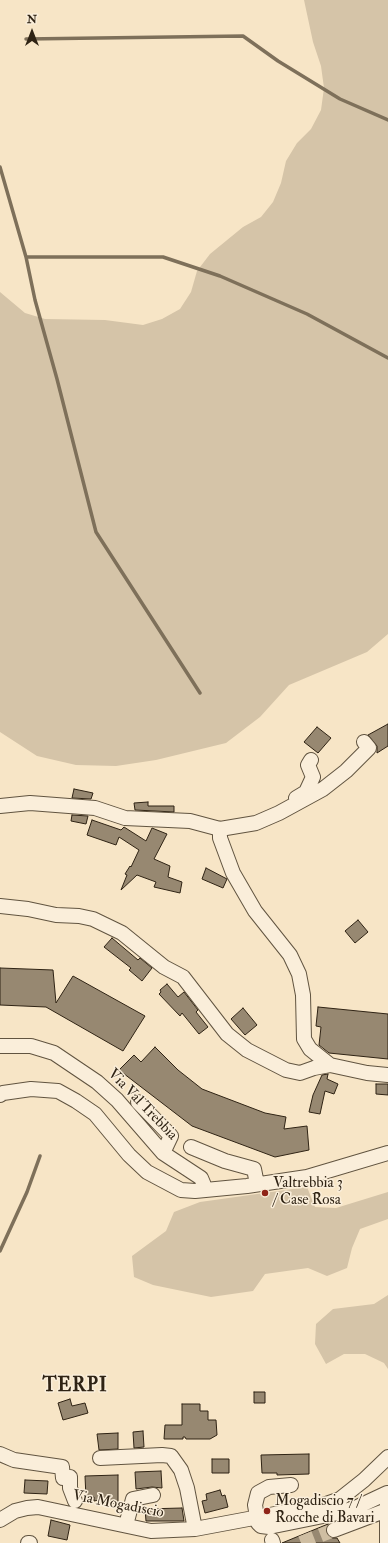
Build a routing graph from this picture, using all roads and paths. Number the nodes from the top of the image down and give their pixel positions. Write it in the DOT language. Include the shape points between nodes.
graph roads {
  1 [pos="364,742"];
  2 [pos="311,760"];
  3 [pos="0,806"];
  4 [pos="292,806"];
  5 [pos="220,829"];
  6 [pos="0,906"];
  7 [pos="0,1046"];
  8 [pos="330,1065"];
  9 [pos="388,1075"];
  10 [pos="0,1095"];
  11 [pos="138,1102"];
  12 [pos="191,1147"];
  13 [pos="163,1153"];
  14 [pos="388,1154"];
  15 [pos="257,1184"];
  16 [pos="206,1190"];
  17 [pos="0,1454"];
  18 [pos="388,1457"];
  19 [pos="100,1458"];
  20 [pos="291,1485"];
  21 [pos="388,1492"];
  22 [pos="153,1495"];
  23 [pos="75,1501"];
  24 [pos="387,1510"];
  25 [pos="256,1517"];
  26 [pos="0,1520"];
  27 [pos="126,1525"];
  28 [pos="195,1529"];
  29 [pos="334,1530"];
  30 [pos="387,1543"];
  1 -- 4 [label="street" via="368,748 346,771 323,789"];
  2 -- 4 [label="street" via="308,765 313,776 306,792 292,801"];
  3 -- 5 [label="street" via="30,803 95,808 125,818 190,821"];
  4 -- 5 [label="street" via="256,823"];
  5 -- 8 [label="street" via="220,838 233,873 255,911 290,955 297,970 303,995 304,1039 310,1049"];
  6 -- 8 [label="street" via="79,916 108,925 164,967 183,977 227,1034 247,1050 292,1072 300,1073"];
  7 -- 13 [label="street, Via Val Trebbia" via="31,1046 54,1053 112,1095"];
  8 -- 9 [label="street"];
  10 -- 16 [label="street" via="3,1092 31,1089 58,1091 95,1114 129,1155 147,1172 182,1190"];
  11 -- 13 [label="street" via="171,1136"];
  12 -- 15 [label="street" via="225,1161 254,1169"];
  13 -- 16 [label="street, Via Val Trebbia" via="201,1178"];
  14 -- 15 [label="street" via="308,1177"];
  15 -- 16 [label="street"];
  17 -- 23 [label="street" via="14,1460 62,1467 63,1478 70,1477 70,1488"];
  18 -- 25 [label="street, Via Mogadiscio" via="340,1499 324,1505"];
  19 -- 28 [label="street" via="171,1456 181,1470 187,1488"];
  20 -- 25 [label="street" via="269,1487 258,1493"];
  21 -- 24 [label="street"];
  21 -- 25 [label="street" via="355,1508 269,1527 261,1526"];
  22 -- 27 [label="street" via="133,1499"];
  24 -- 29 [label="street"];
  24 -- 30 [label="street"];
  25 -- 28 [label="street, Via Mogadiscio"];
  26 -- 27 [label="street, Via Mogadiscio" via="15,1511 38,1507"];
  27 -- 28 [label="street, Via Mogadiscio" via="152,1531"];
}
